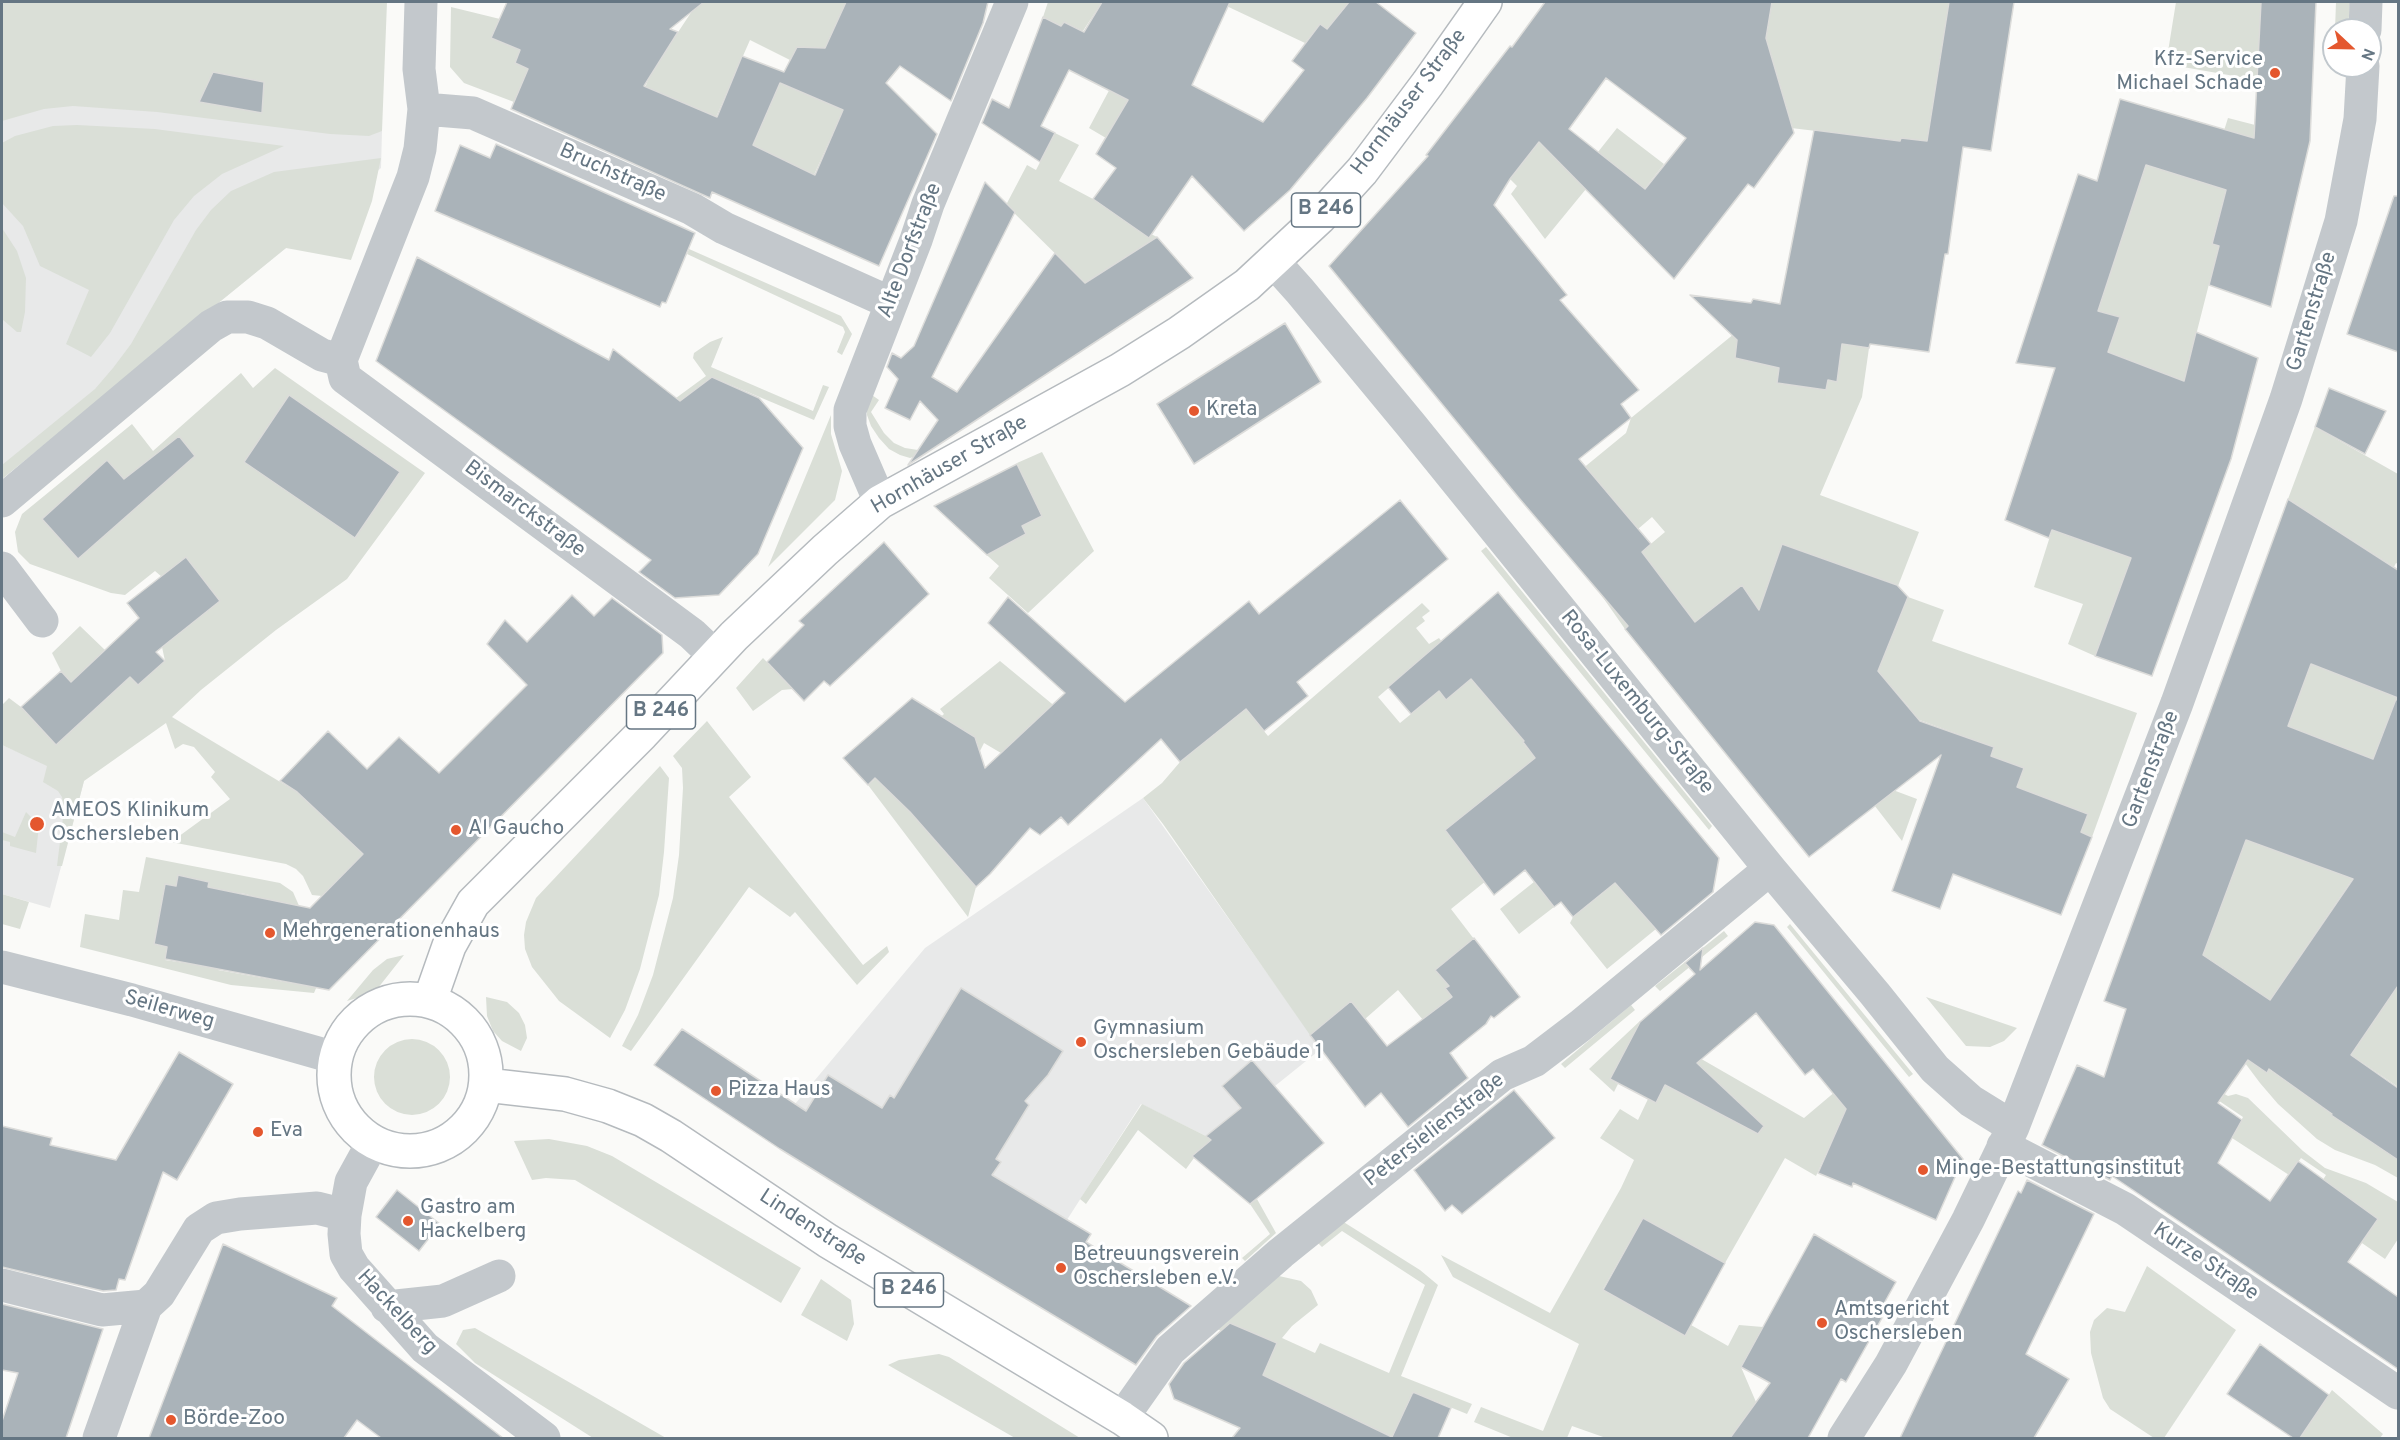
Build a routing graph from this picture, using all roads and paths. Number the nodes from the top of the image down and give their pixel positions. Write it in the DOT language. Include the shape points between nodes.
graph roads {
  1 [pos="421,2"];
  2 [pos="1012,2"];
  3 [pos="1485,2"];
  4 [pos="2366,2"];
  5 [pos="2365,18"];
  6 [pos="2362,78"];
  7 [pos="424,109"];
  8 [pos="1274,262"];
  9 [pos="891,303"];
  10 [pos="341,360"];
  11 [pos="2,501"];
  12 [pos="880,502"];
  13 [pos="2,568"];
  14 [pos="42,621"];
  15 [pos="715,656"];
  16 [pos="1770,868"];
  17 [pos="2,967"];
  18 [pos="430,1000"];
  19 [pos="336,1058"];
  20 [pos="486,1085"];
  21 [pos="2008,1136"];
  22 [pos="374,1142"];
  23 [pos="345,1215"];
  24 [pos="499,1276"];
  25 [pos="2,1285"];
  26 [pos="146,1306"];
  27 [pos="387,1307"];
  28 [pos="2398,1393"];
  29 [pos="1122,1418"];
  30 [pos="99,1438"];
  31 [pos="544,1438"];
  32 [pos="1150,1438"];
  33 [pos="1844,1438"];
  1 -- 7 [label="street" via="418,69"];
  2 -- 9 [label="street, Alte Dorfstraße"];
  3 -- 8 [label="main road, Hornhäuser Straße / B 246" via="1362,171"];
  4 -- 5 [label="street"];
  6 -- 21 [label="street, Gartenstraße" via="2360,119 2343,210 2286,399 2178,703"];
  7 -- 9 [label="street, Bruchstraße" via="473,113 692,209 724,228"];
  7 -- 10 [label="street" via="413,177"];
  8 -- 12 [label="main road, Hornhäuser Straße / B 246" via="1219,306 1120,370"];
  8 -- 16 [label="street, Rosa-Luxemburg-Straße"];
  9 -- 12 [label="street, Alte Dorfstraße" via="850,410 855,444"];
  10 -- 11 [label="street" via="322,355 267,323 248,317 227,317 211,326"];
  10 -- 15 [label="street, Bismarckstraße" via="345,378 370,398 692,634"];
  12 -- 15 [label="main road, Hornhäuser Straße / B 246"];
  13 -- 14 [label="street"];
  15 -- 18 [label="main road, Hornhäuser Straße / B 246" via="473,903 449,946"];
  16 -- 21 [label="street, Rosa-Luxemburg-Straße" via="1935,1069"];
  16 -- 29 [label="street, Petersielienstraße" via="1571,1032 1534,1061 1503,1075 1281,1253 1170,1350"];
  17 -- 19 [label="street, Seilerweg"];
  18 -- 19 [label="main road" via="409,998 368,1011 352,1025"];
  18 -- 20 [label="main road" via="455,1012 474,1032 486,1058"];
  19 -- 22 [label="main road" via="335,1088 342,1110"];
  20 -- 22 [label="main road" via="480,1109 465,1129 445,1144 421,1151 397,1150"];
  20 -- 29 [label="main road, Lindenstraße / B 246" via="565,1094 643,1120 828,1241"];
  21 -- 28 [label="street, Kurze Straße" via="2125,1209"];
  21 -- 33 [label="street, Gartenstraße" via="1891,1364"];
  22 -- 23 [label="street, Hackelberg" via="351,1182"];
  23 -- 26 [label="street" via="317,1208 216,1218 199,1229 159,1294"];
  23 -- 27 [label="street, Hackelberg" via="346,1254"];
  24 -- 27 [label="street" via="443,1301"];
  25 -- 26 [label="street" via="102,1310"];
  26 -- 30 [label="street"];
  27 -- 31 [label="street, Hackelberg" via="425,1348"];
  29 -- 32 [label="main road, Lindenstraße / B 246"];
}
